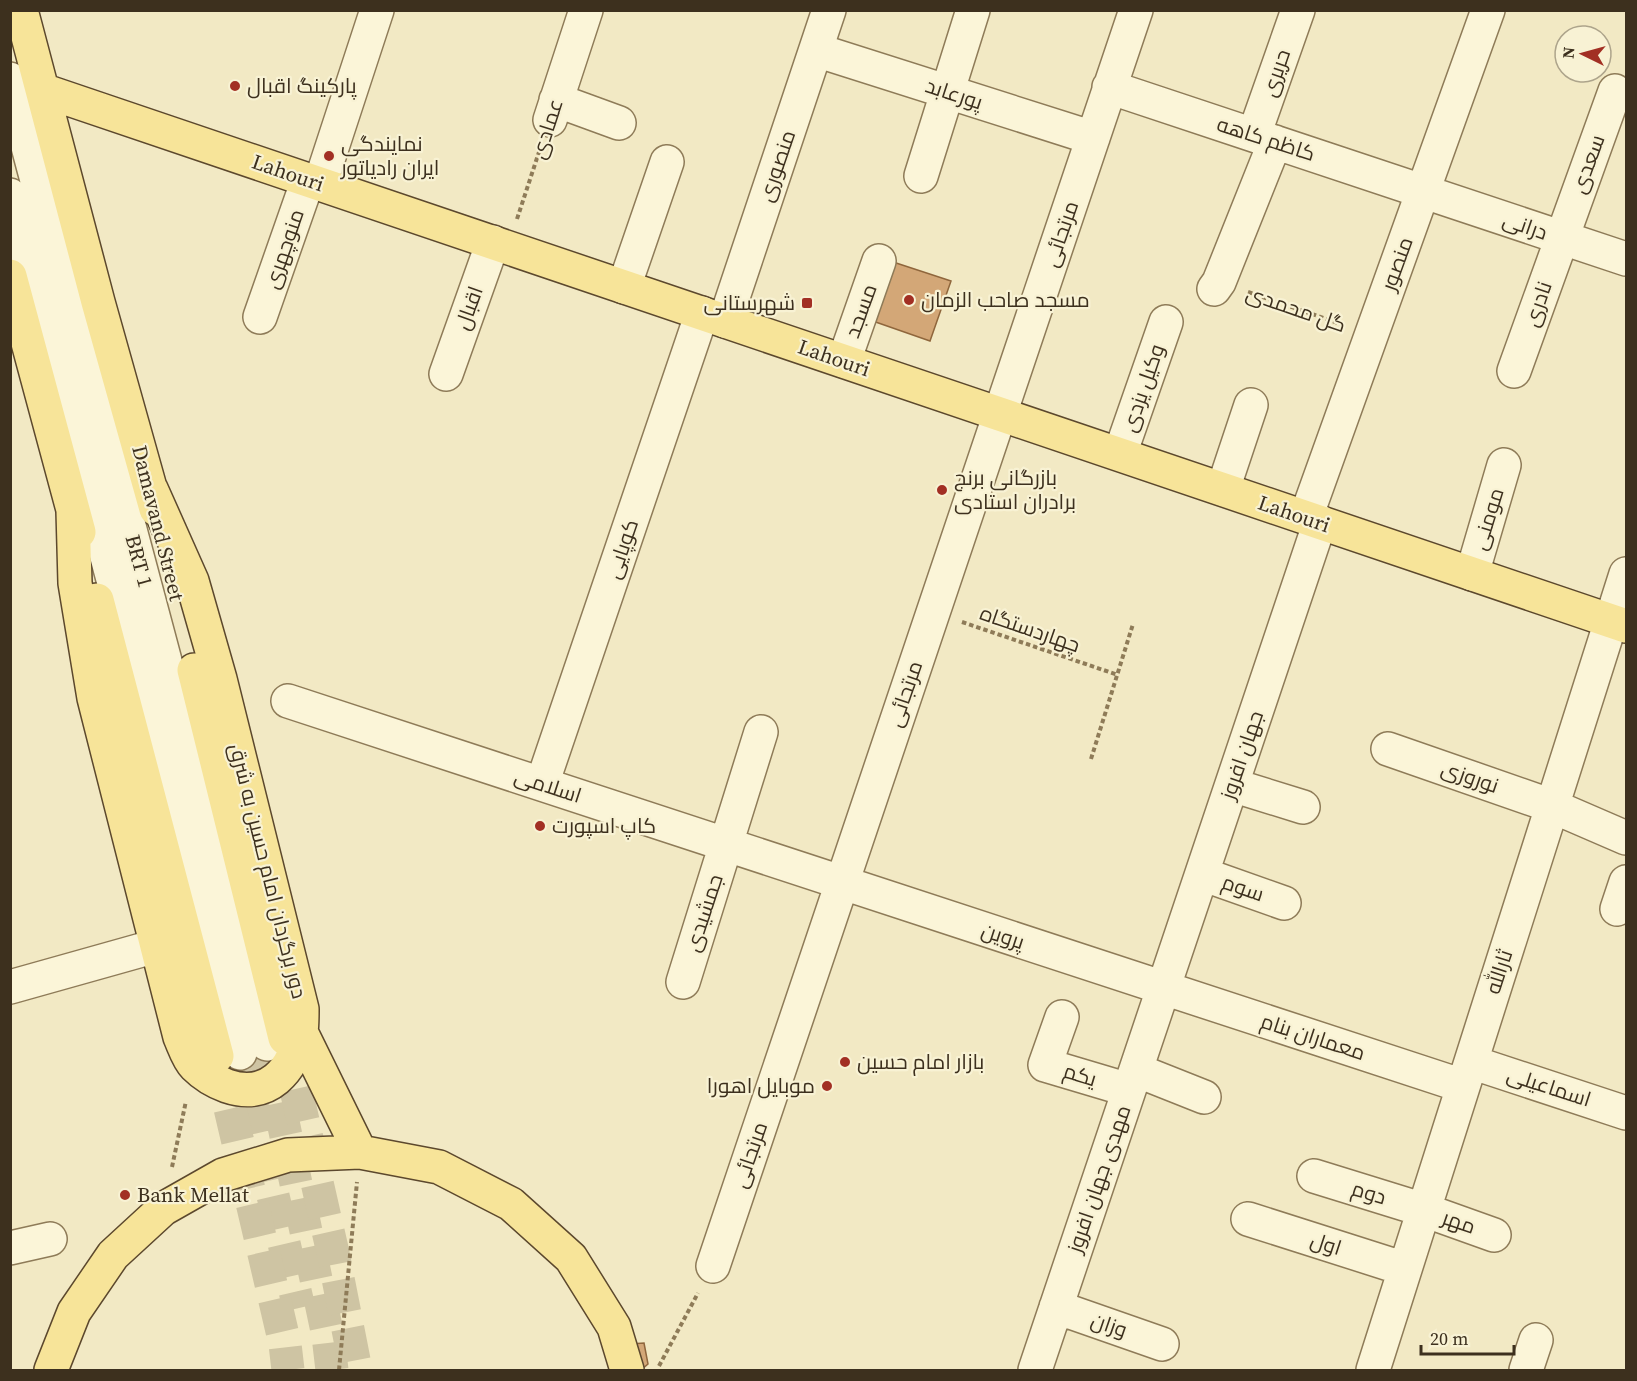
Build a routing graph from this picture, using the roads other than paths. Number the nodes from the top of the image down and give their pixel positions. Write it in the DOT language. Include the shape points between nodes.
graph roads {
  1 [pos="21,10"];
  2 [pos="376,10"];
  3 [pos="586,10"];
  4 [pos="829,10"];
  5 [pos="973,10"];
  6 [pos="1136,10"];
  7 [pos="1298,10"];
  8 [pos="1488,10"];
  9 [pos="816,51"];
  10 [pos="10,79"];
  11 [pos="1109,87"];
  12 [pos="42,90"];
  13 [pos="1615,91"];
  14 [pos="946,92"];
  15 [pos="619,123"];
  16 [pos="1093,138"];
  17 [pos="1265,139"];
  18 [pos="667,162"];
  19 [pos="921,176"];
  20 [pos="314,182"];
  21 [pos="1423,192"];
  22 [pos="10,195"];
  23 [pos="1561,238"];
  24 [pos="500,245"];
  25 [pos="1626,259"];
  26 [pos="879,261"];
  27 [pos="10,276"];
  28 [pos="1217,286"];
  29 [pos="624,287"];
  30 [pos="260,317"];
  31 [pos="713,317"];
  32 [pos="1166,322"];
  33 [pos="844,361"];
  34 [pos="1514,371"];
  35 [pos="446,374"];
  36 [pos="1251,405"];
  37 [pos="999,414"];
  38 [pos="1120,454"];
  39 [pos="1504,465"];
  40 [pos="1223,489"];
  41 [pos="73,511"];
  42 [pos="1313,520"];
  43 [pos="1472,574"];
  44 [pos="1626,574"];
  45 [pos="1619,623"];
  46 [pos="288,701"];
  47 [pos="760,732"];
  48 [pos="1388,749"];
  49 [pos="542,784"];
  50 [pos="1232,785"];
  51 [pos="1552,806"];
  52 [pos="1303,807"];
  53 [pos="1626,838"];
  54 [pos="726,845"];
  55 [pos="1202,874"];
  56 [pos="842,883"];
  57 [pos="1284,903"];
  58 [pos="156,946"];
  59 [pos="682,982"];
  60 [pos="10,987"];
  61 [pos="1164,988"];
  62 [pos="1062,1017"];
  63 [pos="251,1048"];
  64 [pos="1467,1074"];
  65 [pos="1132,1080"];
  66 [pos="1204,1097"];
  67 [pos="1626,1113"];
  68 [pos="360,1152"];
  69 [pos="1314,1176"];
  70 [pos="1424,1210"];
  71 [pos="1248,1219"];
  72 [pos="1494,1235"];
  73 [pos="50,1239"];
  74 [pos="10,1248"];
  75 [pos="713,1266"];
  76 [pos="1405,1269"];
  77 [pos="1056,1307"];
  78 [pos="1536,1340"];
  79 [pos="1162,1344"];
  80 [pos="51,1371"];
  81 [pos="627,1371"];
  82 [pos="1035,1371"];
  83 [pos="1373,1371"];
  84 [pos="1526,1371"];
  1 -- 12 [label="main road, Damavand Street"];
  2 -- 20 [label="street, منوچهری"];
  3 -- 15 [label="street, عمادی" via="553,110"];
  4 -- 9 [label="street, منصوری"];
  5 -- 14 [label="street"];
  6 -- 11 [label="street, مرتجائی"];
  7 -- 17 [label="street, حریری"];
  8 -- 21 [label="street, منصور"];
  9 -- 14 [label="street, پورعابد"];
  9 -- 31 [label="street, منصوری"];
  10 -- 63 [label="street, BRT 1"];
  11 -- 16 [label="street, مرتجائی"];
  11 -- 17 [label="street, کاظم کاهه"];
  12 -- 20 [label="main road, Lahouri"];
  12 -- 63 [label="main road, Damavand Street" via="151,489"];
  13 -- 23 [label="street, سعدی"];
  14 -- 16 [label="street, پورعابد"];
  14 -- 19 [label="street"];
  16 -- 37 [label="street, مرتجائی"];
  17 -- 21 [label="street, کاظم کاهه"];
  17 -- 28 [label="street, گل محمدی"];
  18 -- 29 [label="street"];
  20 -- 24 [label="main road, Lahouri"];
  20 -- 30 [label="street, منوچهری"];
  21 -- 23 [label="street, درانی"];
  21 -- 42 [label="street, منصور"];
  22 -- 63 [label="street, BRT 1"];
  23 -- 25 [label="street, درانی"];
  23 -- 34 [label="street, نادری"];
  24 -- 29 [label="main road, Lahouri"];
  24 -- 35 [label="street, اقبال"];
  26 -- 33 [label="street, مسجد"];
  27 -- 41 [label="main road"];
  29 -- 31 [label="main road, Lahouri"];
  31 -- 33 [label="main road, Lahouri"];
  31 -- 49 [label="street, کوپایی"];
  32 -- 38 [label="street, وکیل یزدی"];
  33 -- 37 [label="main road, Lahouri"];
  36 -- 40 [label="street"];
  37 -- 38 [label="main road, Lahouri"];
  37 -- 56 [label="street, مرتجائی"];
  38 -- 40 [label="main road, Lahouri"];
  39 -- 43 [label="street, مومنی"];
  40 -- 42 [label="main road, Lahouri"];
  41 -- 58 [label="main road" via="75,583 94,698"];
  41 -- 63 [label="main road"];
  42 -- 43 [label="main road, Lahouri"];
  42 -- 50 [label="street, جهان افروز"];
  43 -- 45 [label="main road, Lahouri"];
  44 -- 45 [label="street, ثارالله"];
  45 -- 51 [label="street, ثارالله"];
  46 -- 49 [label="street, اسلامی"];
  47 -- 54 [label="street, جمشیدی"];
  48 -- 51 [label="street, نوروزی"];
  49 -- 54 [label="street, اسلامی"];
  50 -- 52 [label="street"];
  50 -- 55 [label="street, جهان افروز"];
  51 -- 53 [label="street, نوروزی"];
  51 -- 64 [label="street, ثارالله"];
  54 -- 56 [label="street, اسلامی"];
  54 -- 59 [label="street, جمشیدی"];
  55 -- 57 [label="street, سوم"];
  55 -- 61 [label="street, جهان افروز"];
  56 -- 61 [label="street, پروین"];
  56 -- 75 [label="street, مرتجائی"];
  58 -- 60 [label="street"];
  58 -- 63 [label="main road" via="180,1037"];
  61 -- 64 [label="street, معماران بنام"];
  61 -- 65 [label="street, مهدی جهان افروز"];
  62 -- 65 [label="street, یکم" via="1045,1065"];
  63 -- 68 [label="main road"];
  64 -- 67 [label="street, اسماعیلی"];
  64 -- 70 [label="street, ثارالله"];
  65 -- 66 [label="street"];
  65 -- 77 [label="street, مهدی جهان افروز"];
  68 -- 80 [label="main road" via="288,1155 223,1175 163,1209 106,1265 74,1312"];
  68 -- 81 [label="main road" via="439,1167 511,1204 571,1258 614,1327"];
  69 -- 70 [label="street, دوم"];
  70 -- 72 [label="street, مهر"];
  70 -- 76 [label="street, ثارالله"];
  71 -- 76 [label="street, اول"];
  73 -- 74 [label="street"];
  76 -- 83 [label="street, ثارالله"];
  77 -- 79 [label="street, وزان"];
  77 -- 82 [label="street, مهدی جهان افروز"];
  78 -- 84 [label="street"];
}
